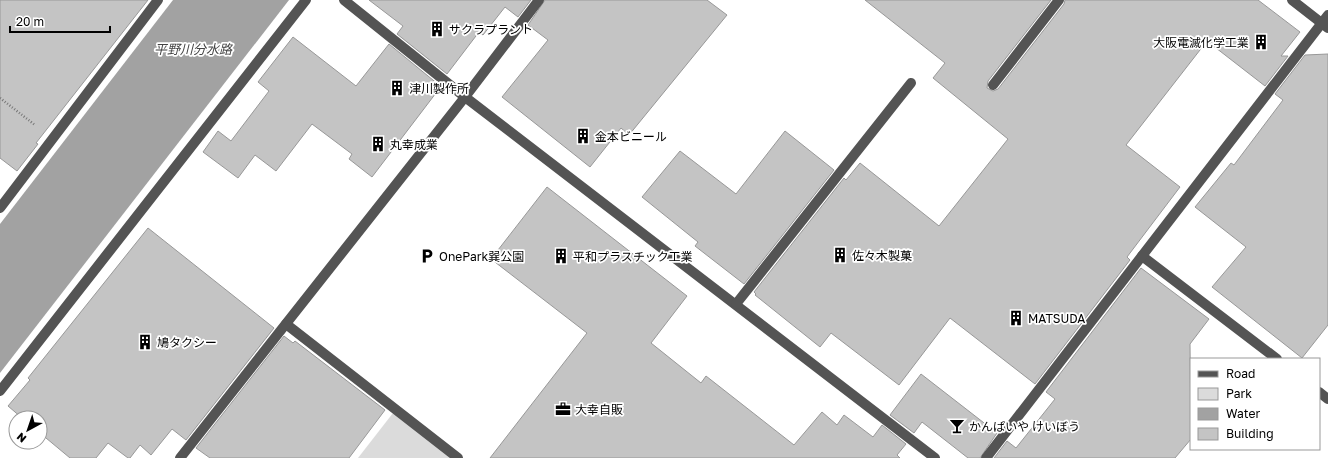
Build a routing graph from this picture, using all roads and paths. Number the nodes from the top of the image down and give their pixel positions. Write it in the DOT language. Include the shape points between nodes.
graph roads {
  1 [pos="158,0"];
  2 [pos="306,0"];
  3 [pos="344,0"];
  4 [pos="539,0"];
  5 [pos="1059,0"];
  6 [pos="1292,0"];
  7 [pos="1326,22"];
  8 [pos="911,83"];
  9 [pos="993,85"];
  10 [pos="465,97"];
  11 [pos="0,98"];
  12 [pos="53,138"];
  13 [pos="0,208"];
  14 [pos="1142,256"];
  15 [pos="736,304"];
  16 [pos="286,324"];
  17 [pos="1276,358"];
  18 [pos="0,391"];
  19 [pos="180,458"];
  20 [pos="458,458"];
  21 [pos="935,458"];
  22 [pos="986,458"];
  1 -- 12 [label="street"];
  2 -- 18 [label="street"];
  3 -- 10 [label="street"];
  4 -- 10 [label="street"];
  5 -- 9 [label="street"];
  6 -- 7 [label="street"];
  7 -- 14 [label="street"];
  8 -- 15 [label="street"];
  10 -- 15 [label="street"];
  10 -- 16 [label="street"];
  11 -- 12 [label="path"];
  12 -- 13 [label="street"];
  14 -- 17 [label="street"];
  14 -- 22 [label="street"];
  15 -- 21 [label="street"];
  16 -- 19 [label="street"];
  16 -- 20 [label="street"];
}
